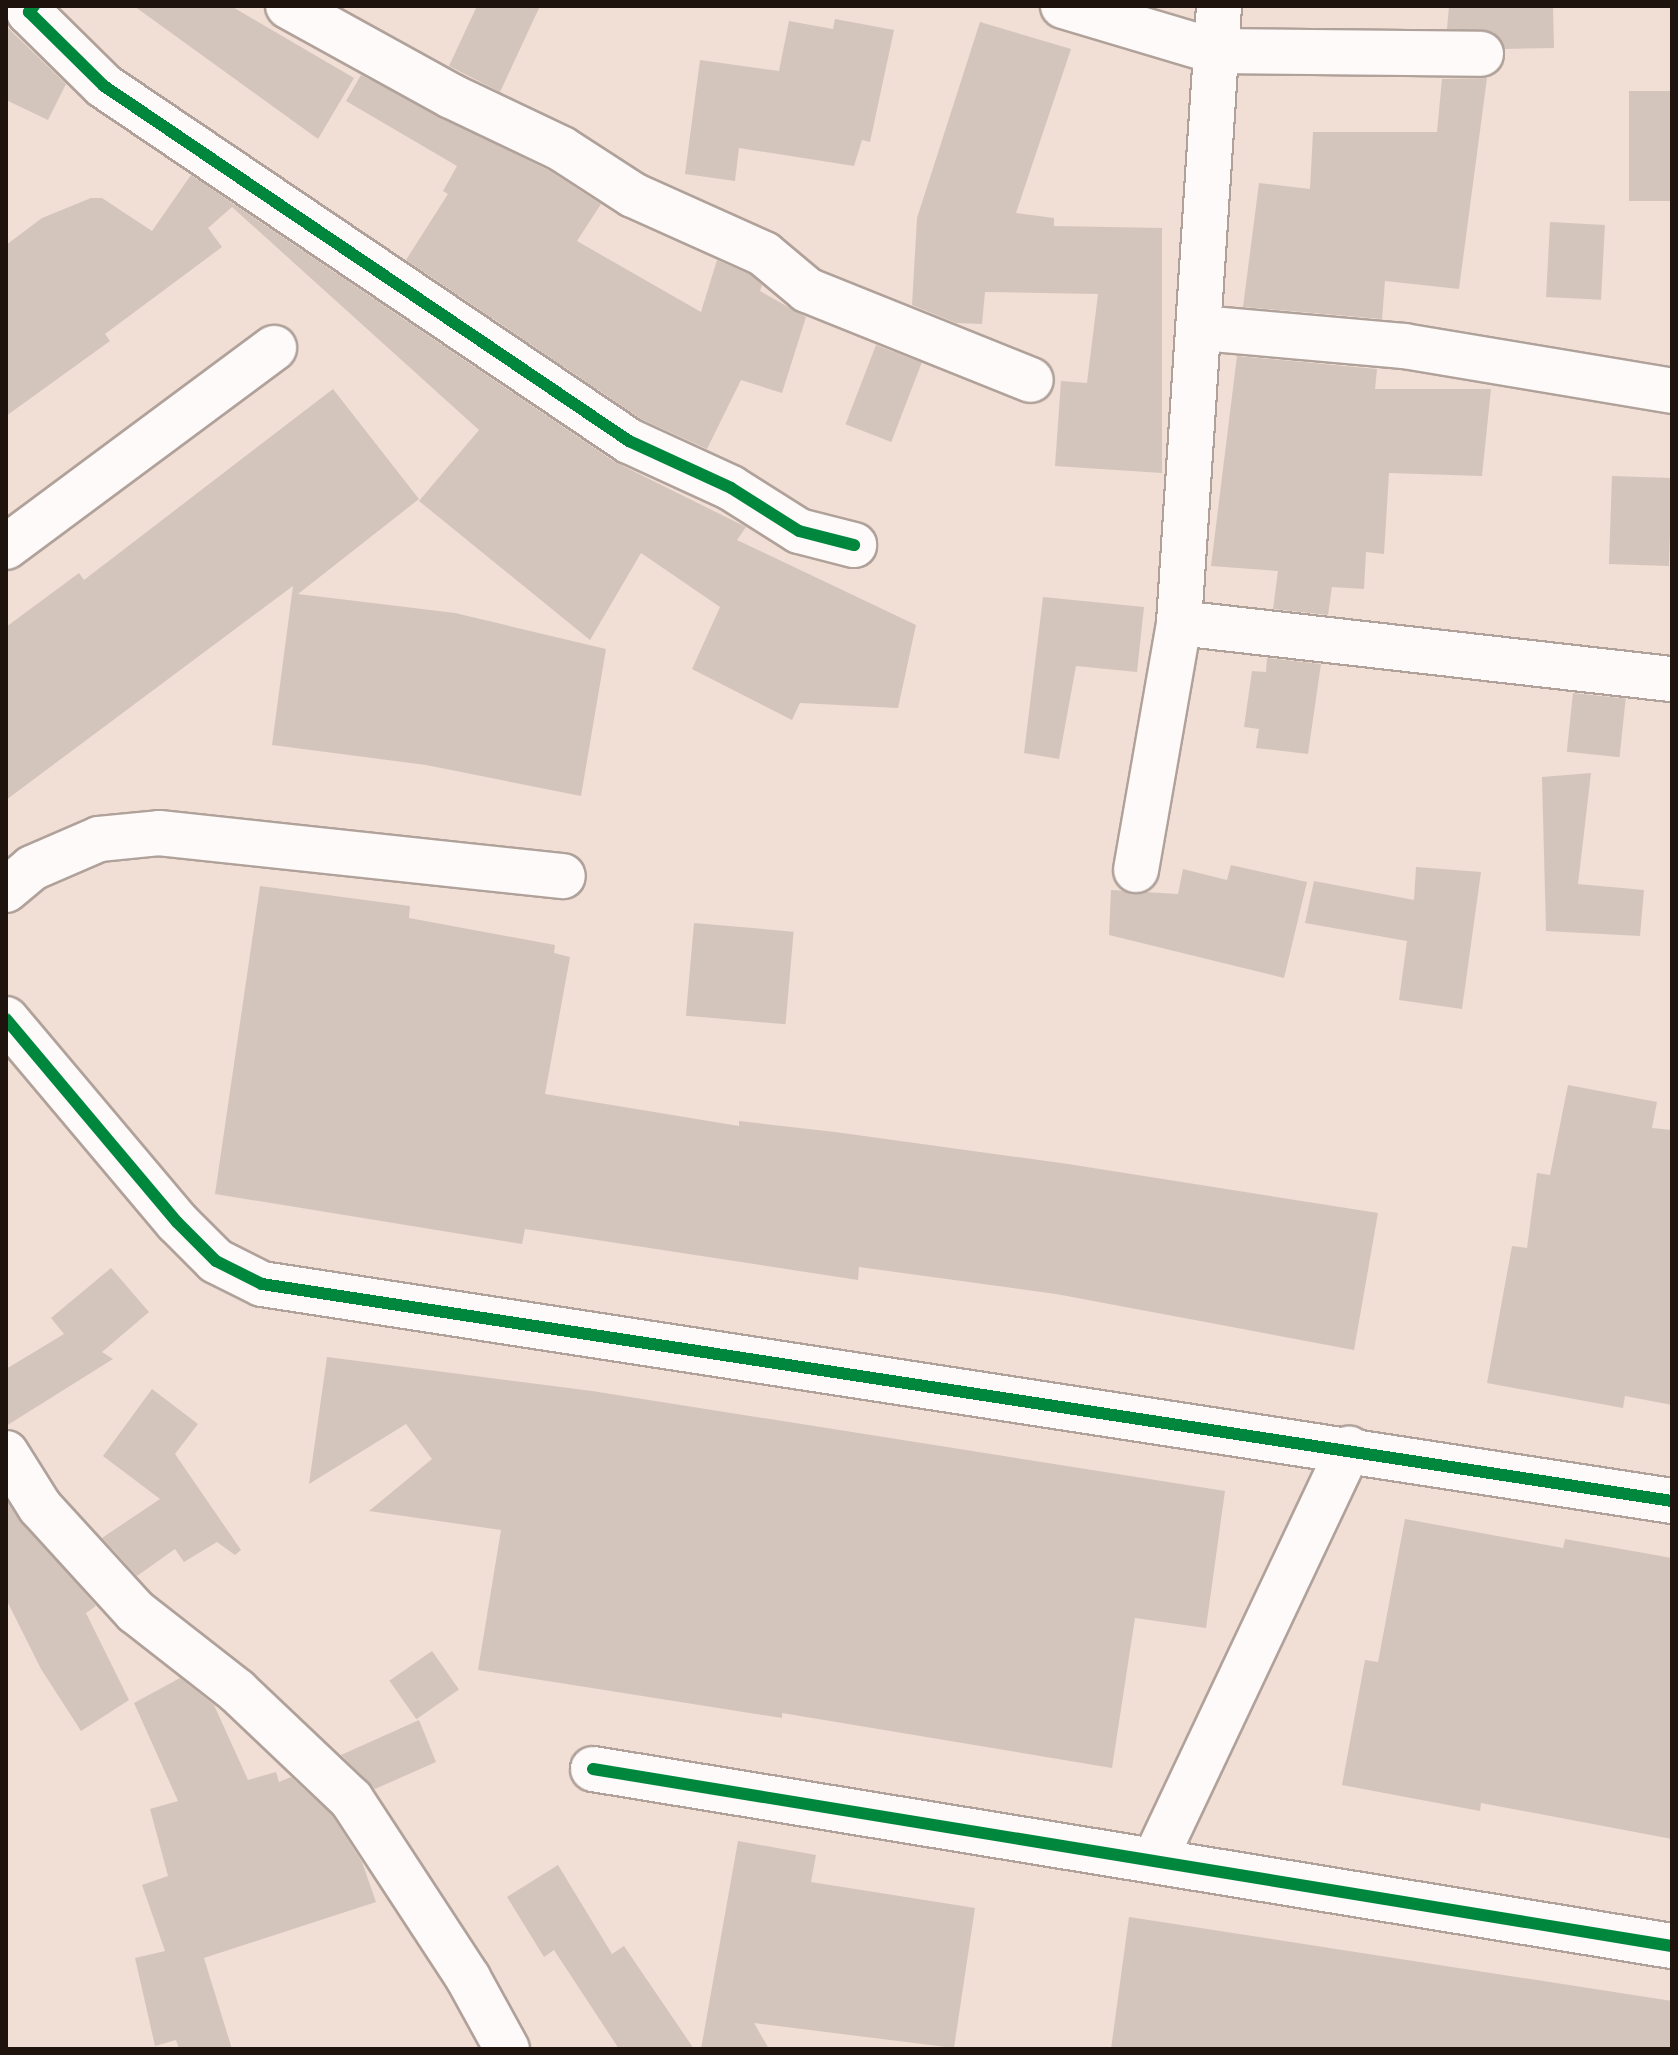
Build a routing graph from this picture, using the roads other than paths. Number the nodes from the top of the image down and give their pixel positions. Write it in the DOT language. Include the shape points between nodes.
graph roads {
  1 [pos="34,6"];
  2 [pos="288,6"];
  3 [pos="1063,6"];
  4 [pos="1219,6"];
  5 [pos="1214,51"];
  6 [pos="1481,54"];
  7 [pos="1202,328"];
  8 [pos="274,348"];
  9 [pos="1031,380"];
  10 [pos="1672,391"];
  11 [pos="854,545"];
  12 [pos="6,547"];
  13 [pos="1179,623"];
  14 [pos="1672,679"];
  15 [pos="1136,870"];
  16 [pos="563,876"];
  17 [pos="6,890"];
  18 [pos="6,1019"];
  19 [pos="1349,1448"];
  20 [pos="6,1453"];
  21 [pos="1672,1501"];
  22 [pos="593,1769"];
  23 [pos="1155,1859"];
  24 [pos="1672,1946"];
  25 [pos="507,2049"];
  1 -- 11 [label="street" via="29,12 104,86 629,441 731,488 799,531"];
  2 -- 9 [label="street" via="451,96 562,149 633,195 764,254 807,290"];
  3 -- 5 [label="street"];
  4 -- 5 [label="street"];
  5 -- 6 [label="street"];
  5 -- 7 [label="street"];
  7 -- 10 [label="street" via="1404,346"];
  7 -- 13 [label="street"];
  8 -- 12 [label="street"];
  13 -- 14 [label="street"];
  13 -- 15 [label="street"];
  16 -- 17 [label="street" via="159,833 99,839 32,868"];
  18 -- 19 [label="street" via="177,1222 216,1261 262,1284"];
  19 -- 21 [label="street"];
  19 -- 23 [label="street"];
  20 -- 25 [label="street" via="40,1507 136,1612 237,1691 357,1806"];
  22 -- 23 [label="street"];
  23 -- 24 [label="street"];
}
